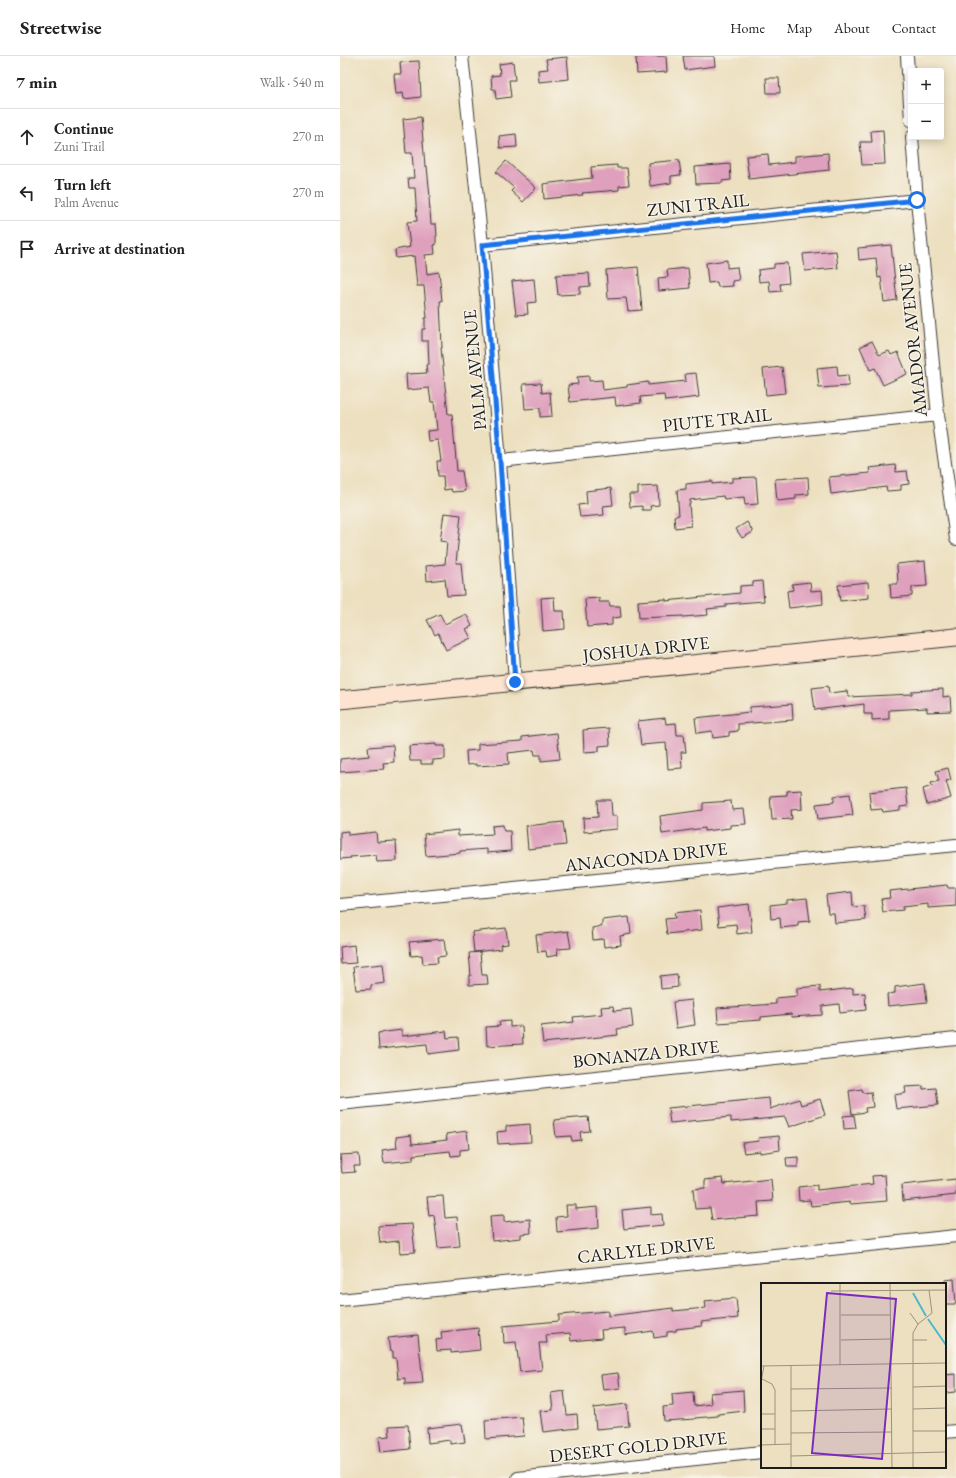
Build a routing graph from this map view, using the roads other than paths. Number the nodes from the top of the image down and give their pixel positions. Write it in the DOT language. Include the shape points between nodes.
graph roads {
  1 [pos="462,56"];
  2 [pos="906,56"];
  3 [pos="910,104"];
  4 [pos="912,140"];
  5 [pos="917,200"];
  6 [pos="482,245"];
  7 [pos="938,415"];
  8 [pos="500,461"];
  9 [pos="956,539"];
  10 [pos="956,637"];
  11 [pos="515,682"];
  12 [pos="340,700"];
  13 [pos="956,845"];
  14 [pos="340,905"];
  15 [pos="956,1039"];
  16 [pos="340,1104"];
  17 [pos="956,1236"];
  18 [pos="340,1300"];
  19 [pos="956,1431"];
  20 [pos="946,1432"];
  21 [pos="761,1452"];
  22 [pos="518,1478"];
  1 -- 6 [label="street, PALM AVENUE"];
  2 -- 3 [label="street"];
  4 -- 5 [label="street, AMADOR AVENUE"];
  5 -- 6 [label="street, ZUNI TRAIL"];
  5 -- 7 [label="street, AMADOR AVENUE"];
  6 -- 8 [label="street, PALM AVENUE"];
  7 -- 8 [label="street, PIUTE TRAIL"];
  7 -- 9 [label="street, AMADOR AVENUE"];
  8 -- 11 [label="street, PALM AVENUE"];
  10 -- 11 [label="street, JOSHUA DRIVE"];
  11 -- 12 [label="street, JOSHUA DRIVE"];
  13 -- 14 [label="street, ANACONDA DRIVE"];
  15 -- 16 [label="street, BONANZA DRIVE"];
  17 -- 18 [label="street, CARLYLE DRIVE"];
  19 -- 20 [label="street"];
  21 -- 22 [label="street, DESERT GOLD DRIVE"];
}
